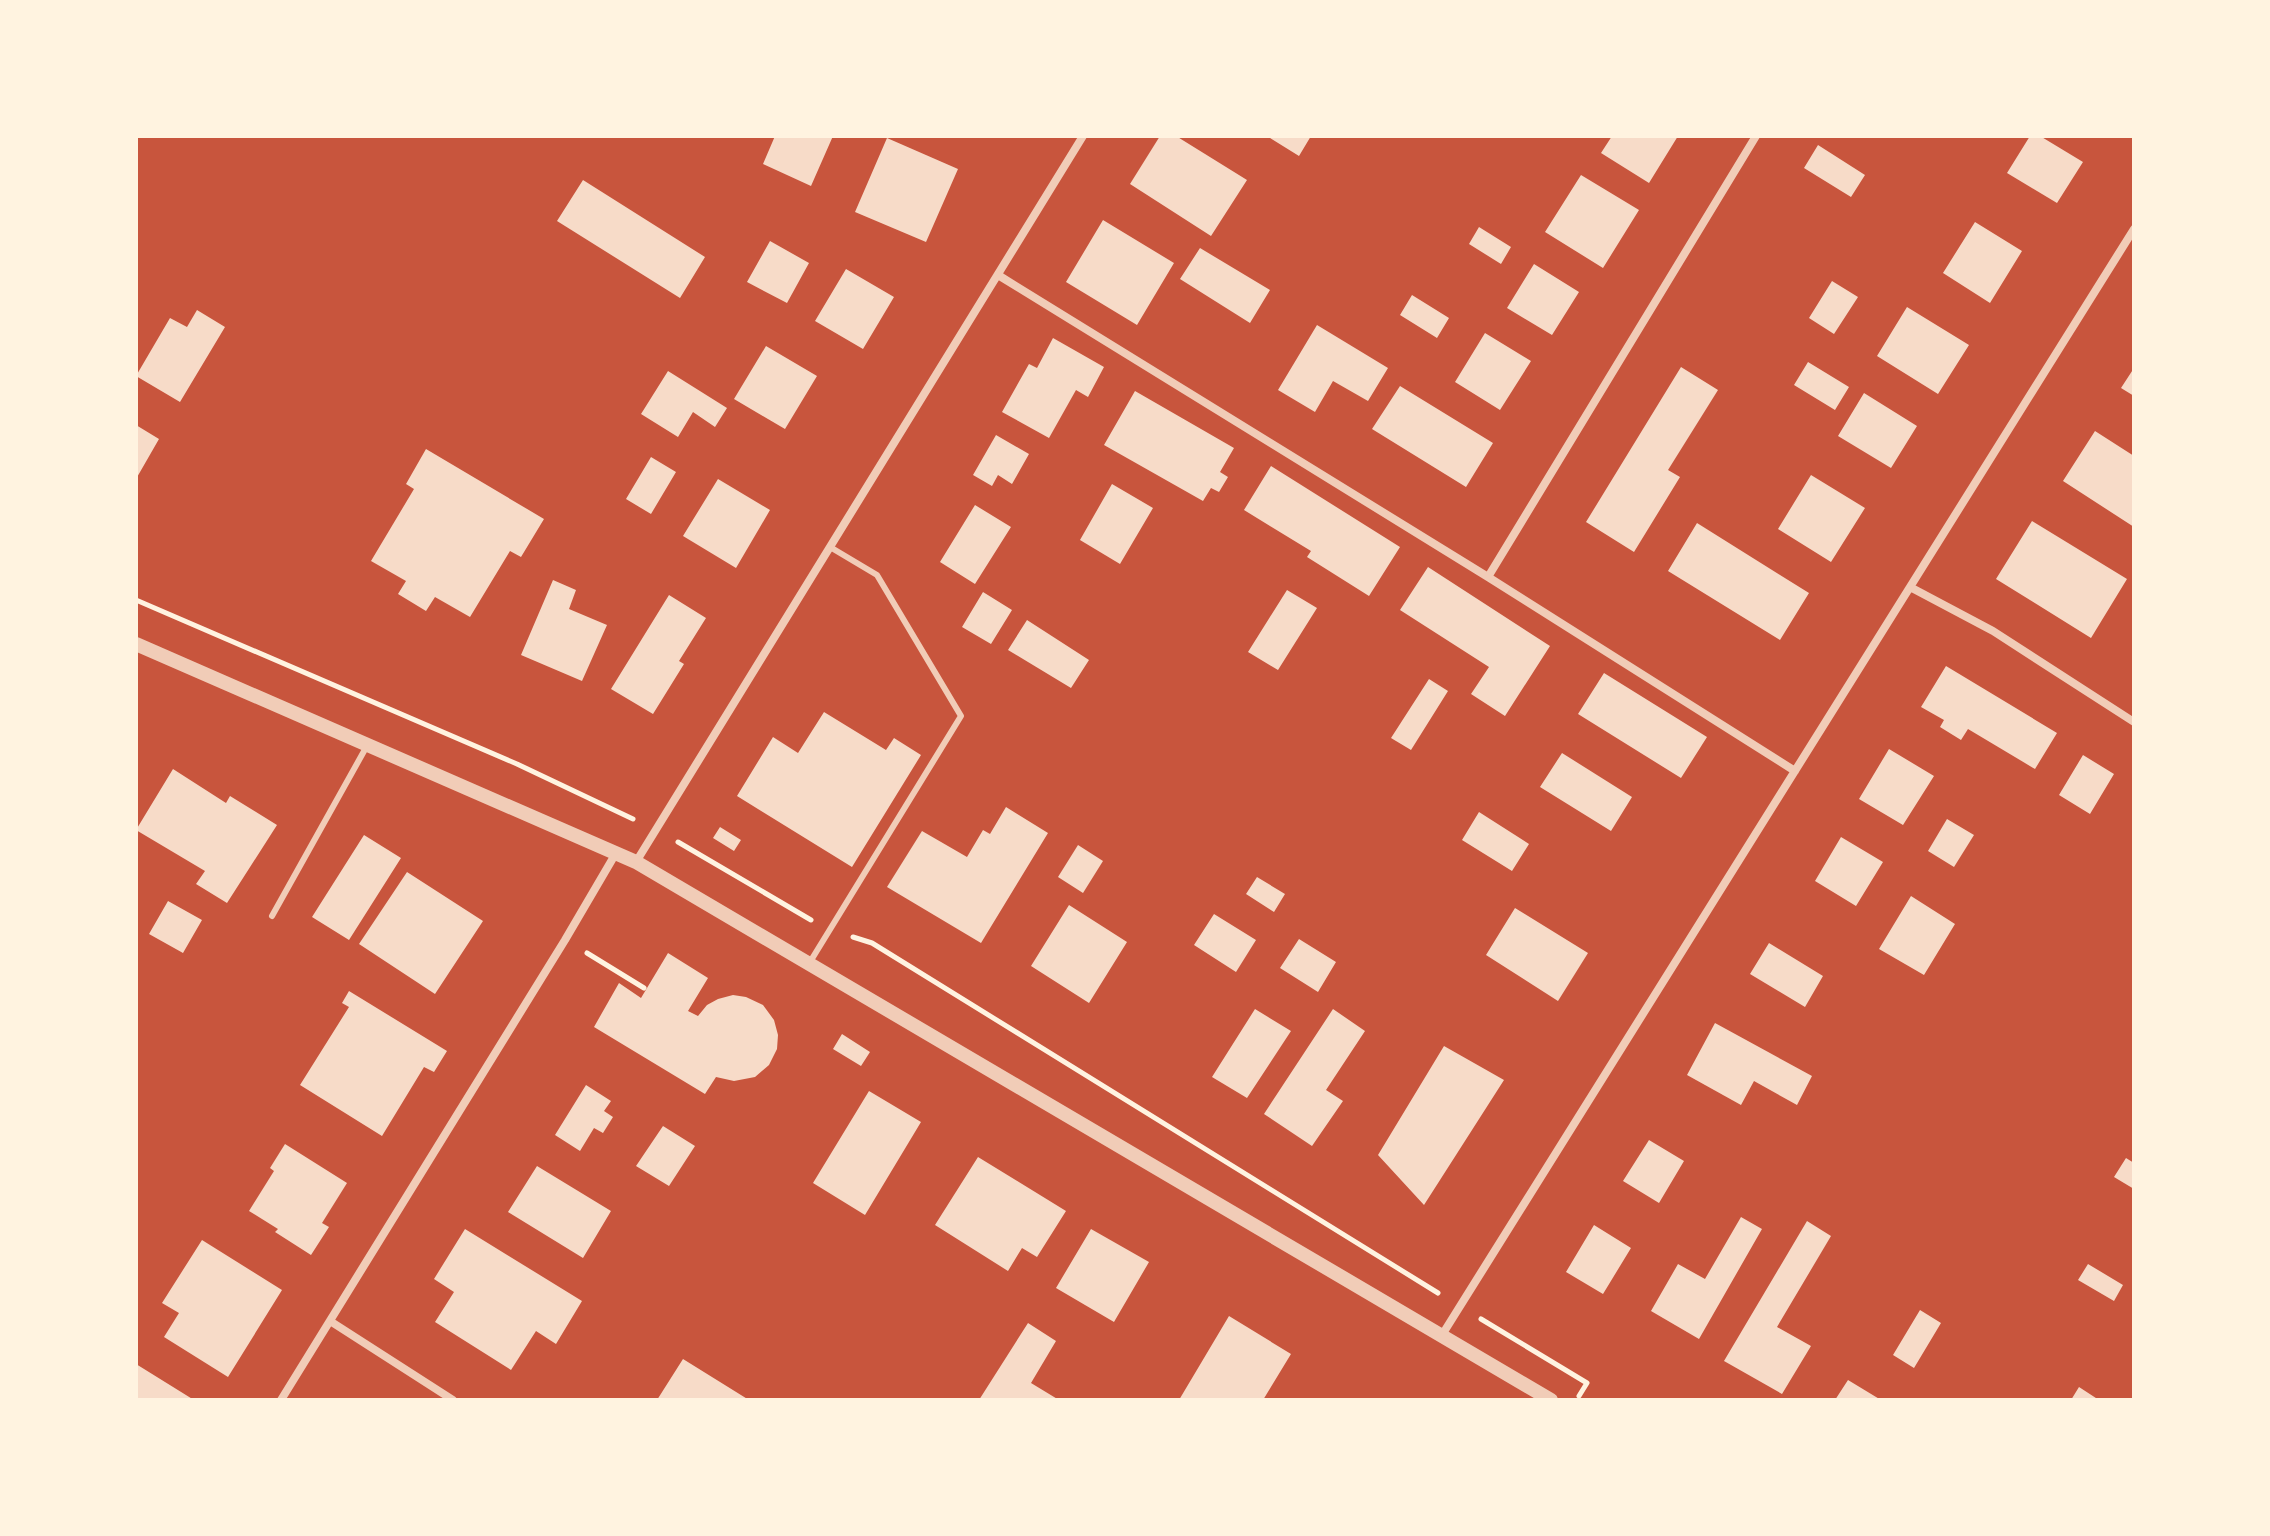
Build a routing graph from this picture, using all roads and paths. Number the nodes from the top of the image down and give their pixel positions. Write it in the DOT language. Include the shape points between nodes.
graph roads {
  1 [pos="1083,136"];
  2 [pos="1756,136"];
  3 [pos="2134,229"];
  4 [pos="998,275"];
  5 [pos="830,547"];
  6 [pos="1488,577"];
  7 [pos="1910,587"];
  8 [pos="136,644"];
  9 [pos="2134,722"];
  10 [pos="368,744"];
  11 [pos="1795,771"];
  12 [pos="616,853"];
  13 [pos="636,862"];
  14 [pos="272,916"];
  15 [pos="565,940"];
  16 [pos="808,964"];
  17 [pos="644,988"];
  18 [pos="330,1321"];
  19 [pos="1442,1335"];
  20 [pos="281,1400"];
  21 [pos="453,1400"];
  22 [pos="1551,1400"];
  1 -- 4 [label="street"];
  2 -- 6 [label="street"];
  3 -- 7 [label="street"];
  4 -- 5 [label="street"];
  4 -- 6 [label="street"];
  5 -- 13 [label="street"];
  5 -- 16 [label="lane" via="877,575 961,716"];
  6 -- 11 [label="street"];
  7 -- 9 [label="street" via="1993,631"];
  7 -- 11 [label="street"];
  8 -- 10 [label="street"];
  10 -- 12 [label="street"];
  10 -- 14 [label="lane"];
  11 -- 19 [label="street"];
  12 -- 13 [label="street"];
  12 -- 15 [label="street"];
  13 -- 16 [label="street"];
  15 -- 17 [label="path"];
  15 -- 18 [label="street"];
  16 -- 19 [label="street"];
  18 -- 20 [label="street"];
  18 -- 21 [label="street"];
  19 -- 22 [label="street"];
}
